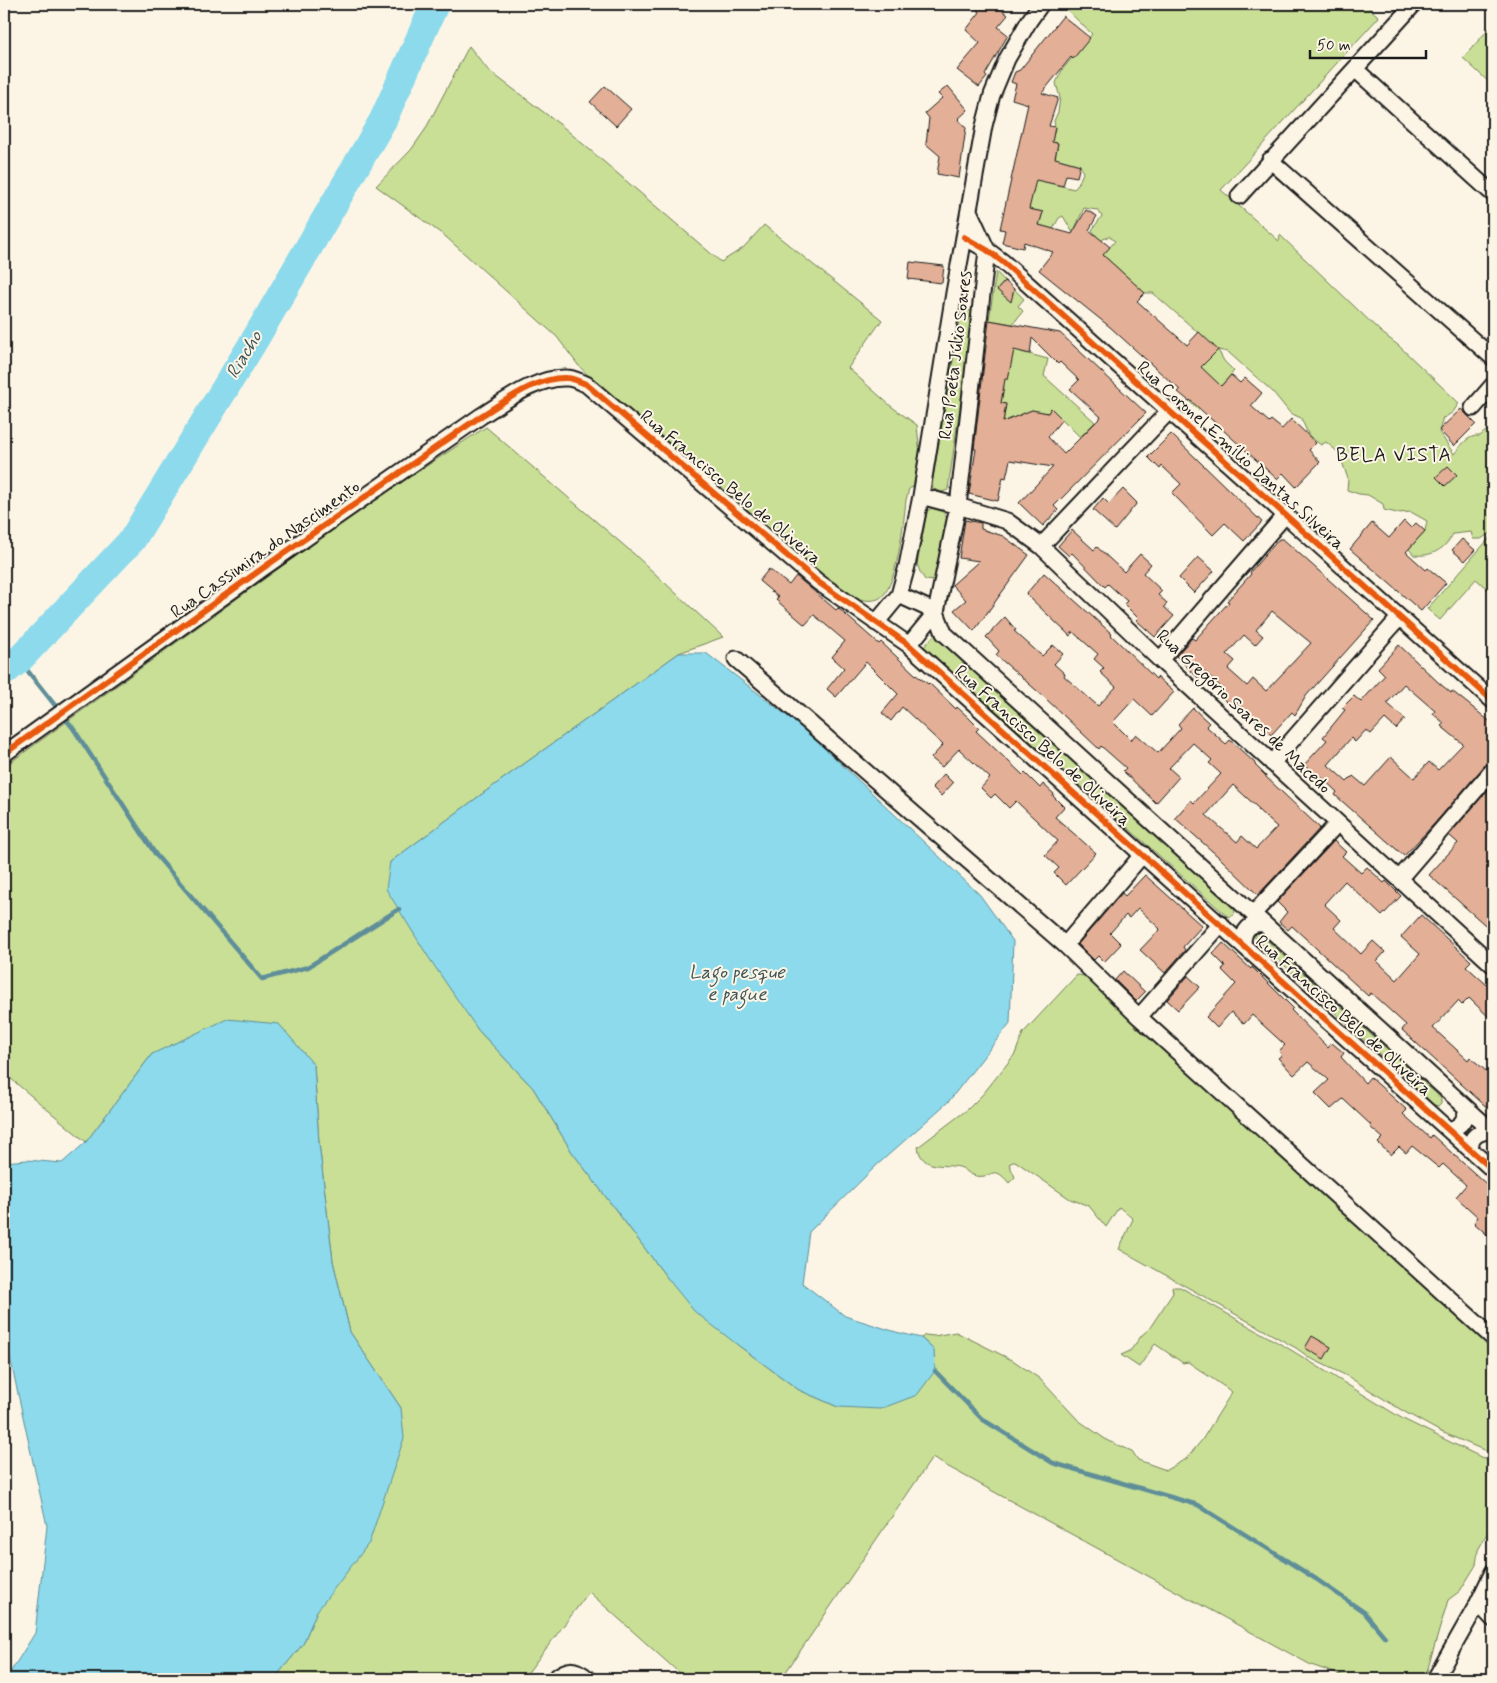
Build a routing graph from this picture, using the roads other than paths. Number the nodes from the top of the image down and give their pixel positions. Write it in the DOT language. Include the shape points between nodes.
graph roads {
  1 [pos="1040,4"];
  2 [pos="1414,4"];
  3 [pos="1355,69"];
  4 [pos="1270,160"];
  5 [pos="1493,194"];
  6 [pos="1239,196"];
  7 [pos="970,214"];
  8 [pos="964,237"];
  9 [pos="987,250"];
  10 [pos="1493,358"];
  11 [pos="551,378"];
  12 [pos="1493,385"];
  13 [pos="1473,408"];
  14 [pos="1170,410"];
  15 [pos="921,496"];
  16 [pos="958,506"];
  17 [pos="1285,515"];
  18 [pos="1042,546"];
  19 [pos="899,595"];
  20 [pos="936,612"];
  21 [pos="1399,618"];
  22 [pos="876,623"];
  23 [pos="909,645"];
  24 [pos="736,659"];
  25 [pos="1160,660"];
  26 [pos="1493,701"];
  27 [pos="4,754"];
  28 [pos="1272,763"];
  29 [pos="1493,770"];
  30 [pos="1338,823"];
  31 [pos="1143,854"];
  32 [pos="1399,879"];
  33 [pos="1254,914"];
  34 [pos="1223,926"];
  35 [pos="1243,944"];
  36 [pos="1065,946"];
  37 [pos="1493,966"];
  38 [pos="1139,1017"];
  39 [pos="1467,1108"];
  40 [pos="1449,1130"];
  41 [pos="1492,1131"];
  42 [pos="1470,1149"];
  43 [pos="1493,1170"];
  44 [pos="1493,1338"];
  45 [pos="1493,1572"];
  46 [pos="1478,1602"];
  47 [pos="1493,1619"];
  48 [pos="554,1679"];
  49 [pos="588,1679"];
  50 [pos="1435,1679"];
  1 -- 7 [label="street, Rua Poeta Júlio Soares" via="1007,59 992,95"];
  2 -- 3 [label="street"];
  3 -- 4 [label="street"];
  3 -- 5 [label="street"];
  4 -- 6 [label="street"];
  4 -- 10 [label="street"];
  7 -- 8 [label="street, Rua Poeta Júlio Soares"];
  7 -- 9 [label="street, Rua Poeta Júlio Soares"];
  8 -- 9 [label="street, Rua Coronel Emílio Dantas Silveira"];
  8 -- 15 [label="street, Rua Poeta Júlio Soares"];
  9 -- 14 [label="street, Rua Coronel Emílio Dantas Silveira"];
  9 -- 16 [label="street, Rua Poeta Júlio Soares"];
  11 -- 22 [label="street, Rua Francisco Belo de Oliveira" via="569,378 586,384 818,582"];
  11 -- 27 [label="street, Rua Cassimira do Nascimento" via="517,393 482,416"];
  12 -- 13 [label="street"];
  14 -- 17 [label="street, Rua Coronel Emílio Dantas Silveira"];
  14 -- 18 [label="street"];
  15 -- 16 [label="street"];
  15 -- 19 [label="street, Rua Poeta Júlio Soares"];
  16 -- 18 [label="street, Rua Gregório Soares de Macedo" via="1006,521"];
  16 -- 20 [label="street, Rua Poeta Júlio Soares"];
  17 -- 21 [label="street, Rua Coronel Emílio Dantas Silveira"];
  17 -- 25 [label="street"];
  18 -- 25 [label="street, Rua Gregório Soares de Macedo"];
  19 -- 20 [label="street"];
  19 -- 22 [label="street, Rua Poeta Júlio Soares"];
  20 -- 23 [label="street, Rua Poeta Júlio Soares"];
  20 -- 33 [label="street, Rua Francisco Belo de Oliveira" via="944,633"];
  21 -- 26 [label="street, Rua Coronel Emílio Dantas Silveira"];
  21 -- 28 [label="street"];
  22 -- 23 [label="street, Rua Francisco Belo de Oliveira"];
  23 -- 31 [label="street, Rua Francisco Belo de Oliveira"];
  24 -- 36 [label="street"];
  25 -- 28 [label="street, Rua Gregório Soares de Macedo"];
  28 -- 30 [label="street, Rua Gregório Soares de Macedo"];
  29 -- 32 [label="street"];
  30 -- 32 [label="street, Rua Gregório Soares de Macedo"];
  30 -- 33 [label="street"];
  31 -- 34 [label="street, Rua Francisco Belo de Oliveira"];
  31 -- 36 [label="street"];
  32 -- 37 [label="street, Rua Gregório Soares de Macedo"];
  33 -- 34 [label="street, Rua Francisco Belo de Oliveira" via="1246,911 1235,925"];
  33 -- 35 [label="street, Rua Francisco Belo de Oliveira" via="1254,924 1248,928"];
  33 -- 39 [label="street, Rua Francisco Belo de Oliveira"];
  34 -- 35 [label="street, Rua Francisco Belo de Oliveira"];
  34 -- 38 [label="street"];
  35 -- 40 [label="street, Rua Francisco Belo de Oliveira"];
  36 -- 38 [label="street"];
  38 -- 44 [label="street"];
  39 -- 40 [label="street" via="1463,1122"];
  39 -- 41 [label="street, Rua Francisco Belo de Oliveira"];
  40 -- 42 [label="street, Rua Francisco Belo de Oliveira"];
  41 -- 42 [label="street, Rua Francisco Belo de Oliveira" via="1475,1135"];
  42 -- 43 [label="street, Rua Francisco Belo de Oliveira"];
  45 -- 46 [label="street"];
  46 -- 47 [label="street"];
  46 -- 50 [label="street"];
  48 -- 49 [label="street" via="571,1670"];
}
